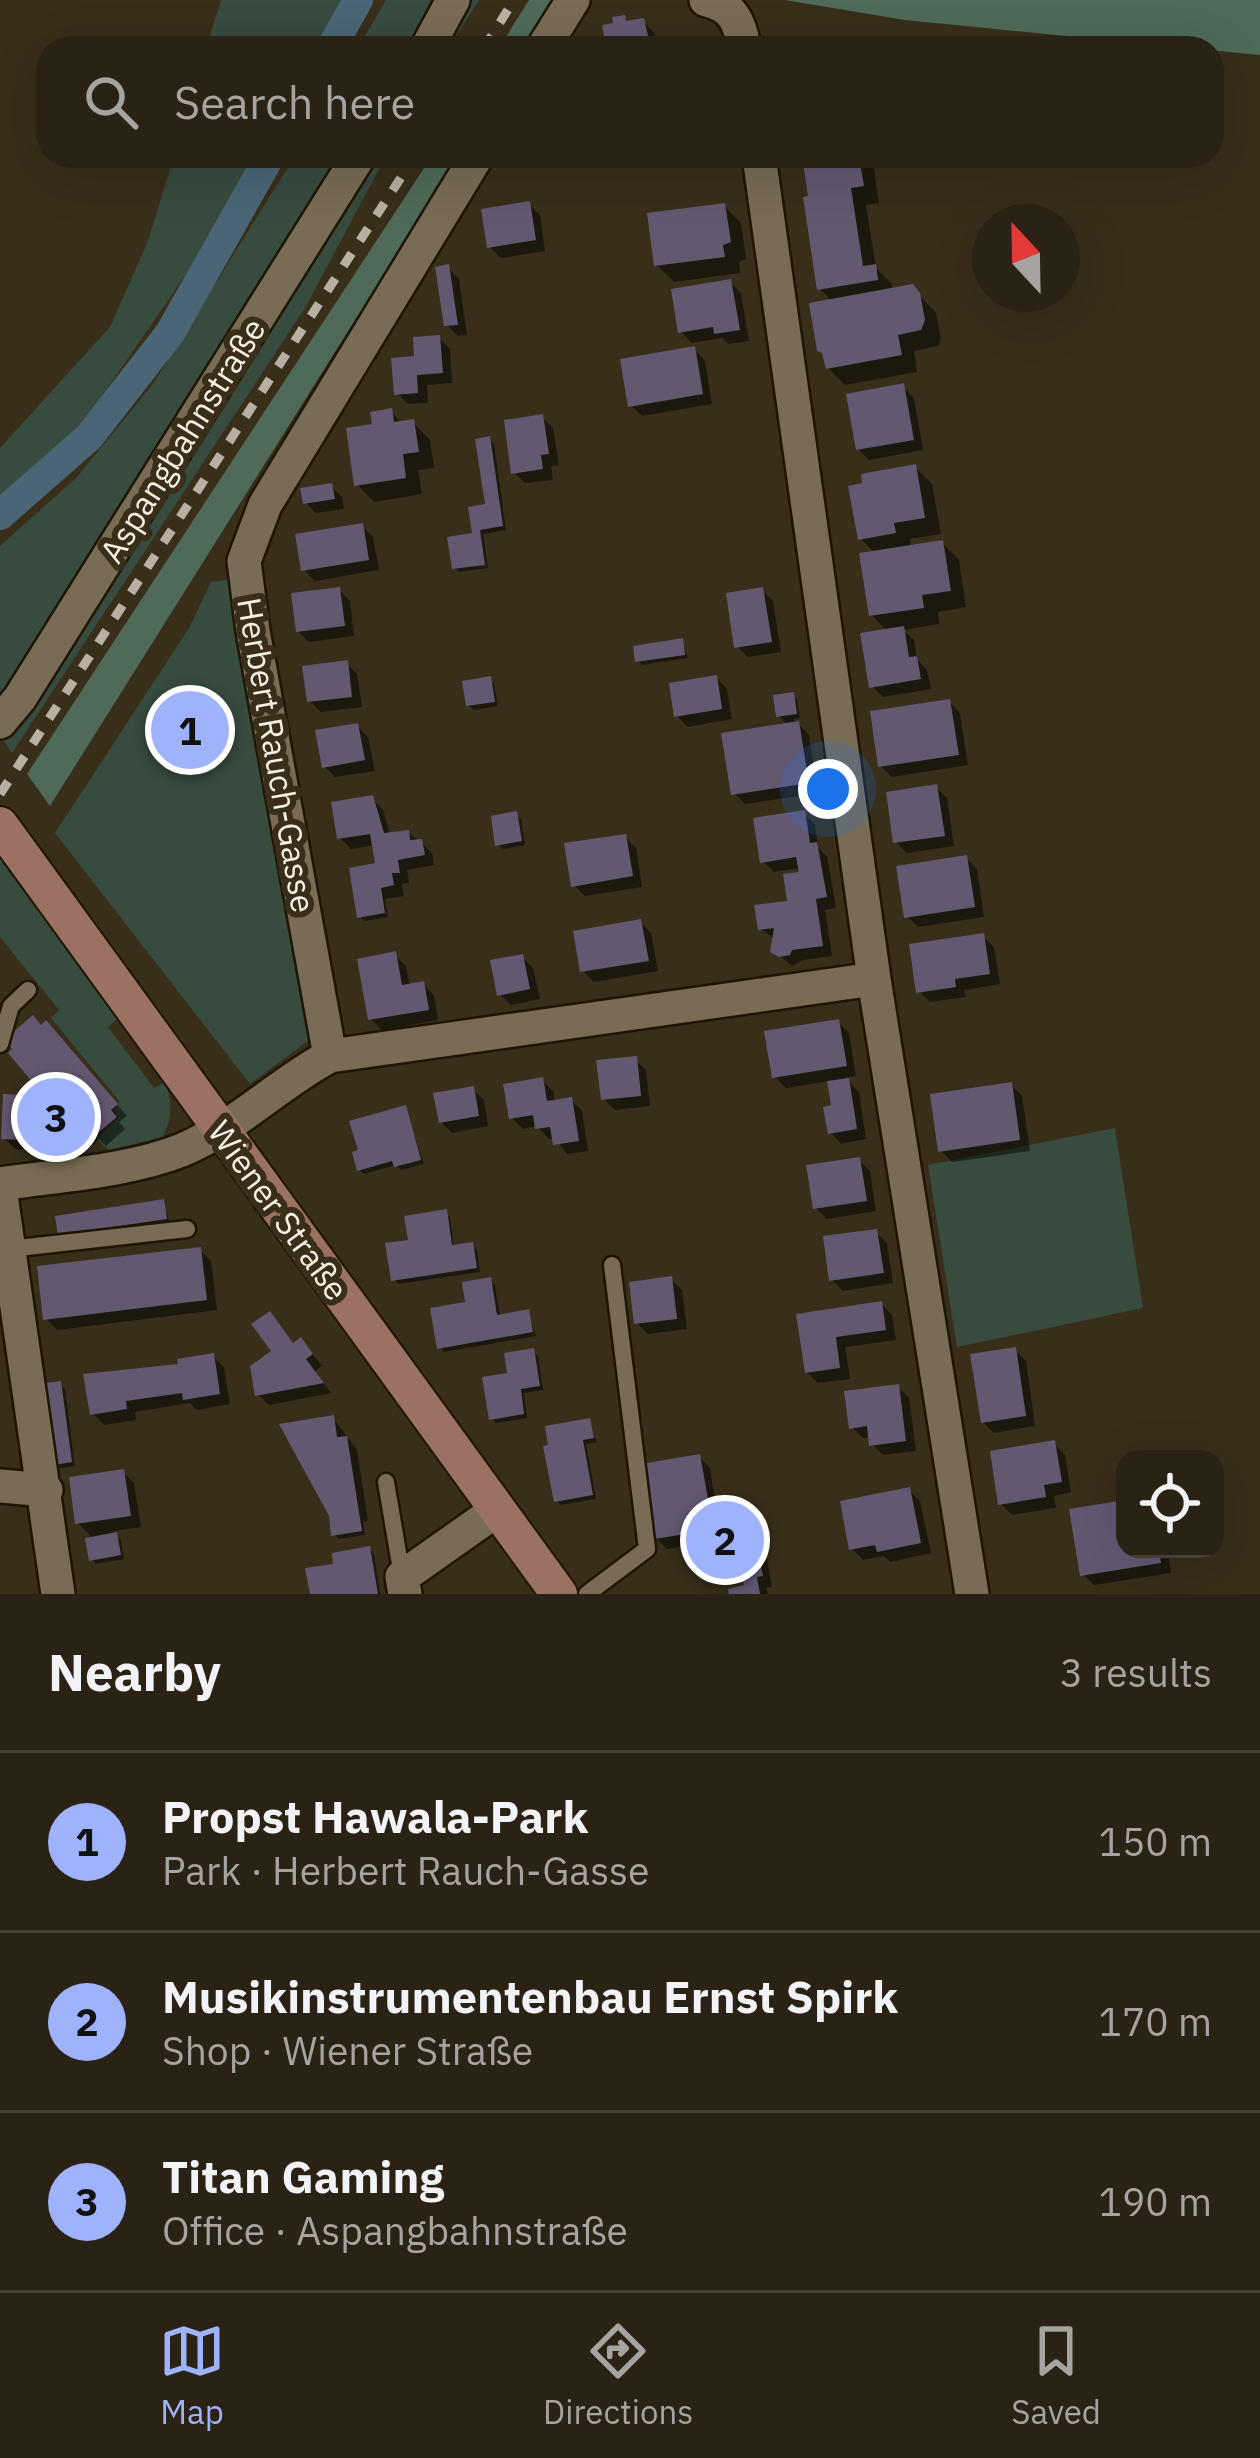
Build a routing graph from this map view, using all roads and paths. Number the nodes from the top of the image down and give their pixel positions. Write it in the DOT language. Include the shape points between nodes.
graph roads {
  1 [pos="453,0"];
  2 [pos="573,0"];
  3 [pos="706,0"];
  4 [pos="434,36"];
  5 [pos="550,36"];
  6 [pos="741,36"];
  7 [pos="352,168"];
  8 [pos="470,168"];
  9 [pos="761,168"];
  10 [pos="0,722"];
  11 [pos="0,825"];
  12 [pos="874,980"];
  13 [pos="28,989"];
  14 [pos="0,1043"];
  15 [pos="330,1056"];
  16 [pos="220,1128"];
  17 [pos="0,1186"];
  18 [pos="187,1229"];
  19 [pos="9,1249"];
  20 [pos="612,1264"];
  21 [pos="12,1345"];
  22 [pos="386,1482"];
  23 [pos="0,1486"];
  24 [pos="46,1490"];
  25 [pos="497,1510"];
  26 [pos="403,1586"];
  27 [pos="58,1594"];
  28 [pos="559,1594"];
  29 [pos="587,1594"];
  30 [pos="972,1594"];
  1 -- 4 [label="street"];
  2 -- 5 [label="street"];
  3 -- 6 [label="street" via="735,15"];
  7 -- 10 [label="street, Aspangbahnstraße"];
  8 -- 15 [label="street, Herbert Rauch-Gasse" via="265,505 244,561"];
  9 -- 12 [label="street"];
  11 -- 16 [label="main road, Wiener Straße"];
  12 -- 15 [label="street"];
  12 -- 30 [label="street"];
  13 -- 14 [label="lane" via="10,1006"];
  15 -- 16 [label="street"];
  16 -- 17 [label="street" via="144,1160"];
  16 -- 25 [label="main road, Wiener Straße"];
  17 -- 19 [label="street"];
  18 -- 19 [label="lane"];
  19 -- 21 [label="street"];
  20 -- 29 [label="lane" via="647,1549"];
  21 -- 24 [label="street"];
  22 -- 26 [label="lane"];
  23 -- 24 [label="street"];
  24 -- 27 [label="street"];
  25 -- 26 [label="street"];
  25 -- 28 [label="main road, Wiener Straße"];
}
